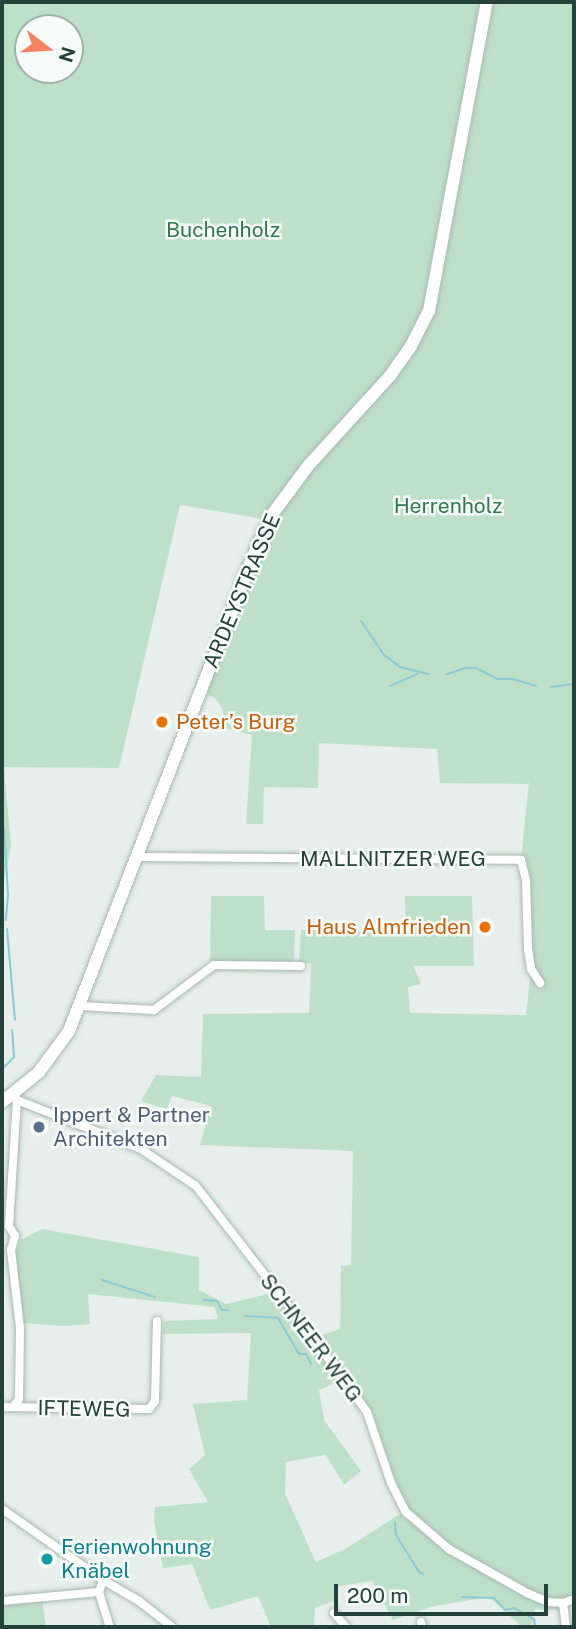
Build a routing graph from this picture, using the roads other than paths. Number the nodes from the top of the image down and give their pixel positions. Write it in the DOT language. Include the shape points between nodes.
graph roads {
  1 [pos="487,2"];
  2 [pos="137,857"];
  3 [pos="302,966"];
  4 [pos="540,983"];
  5 [pos="80,1006"];
  6 [pos="10,1099"];
  7 [pos="157,1321"];
  8 [pos="2,1407"];
  9 [pos="13,1407"];
  10 [pos="2,1509"];
  11 [pos="103,1580"];
  12 [pos="99,1592"];
  13 [pos="574,1599"];
  14 [pos="2,1601"];
  15 [pos="563,1603"];
  16 [pos="334,1613"];
  17 [pos="110,1627"];
  18 [pos="172,1627"];
  19 [pos="346,1627"];
  20 [pos="566,1627"];
  1 -- 2 [label="main road, ARDEYSTRASSE" via="429,311 390,376 308,466 271,516"];
  2 -- 4 [label="street, MALLNITZER WEG" via="522,859 528,949 531,969"];
  2 -- 5 [label="main road, ARDEYSTRASSE"];
  3 -- 5 [label="street" via="214,965 154,1010"];
  5 -- 6 [label="main road, ARDEYSTRASSE" via="54,1055"];
  6 -- 9 [label="street" via="9,1226 15,1236 11,1250 20,1328 19,1399"];
  6 -- 15 [label="street, SCHNEER WEG" via="142,1149 196,1186 367,1412 406,1512 449,1549 527,1593"];
  7 -- 9 [label="street, IFTEWEG" via="152,1407"];
  8 -- 9 [label="street"];
  10 -- 11 [label="street"];
  11 -- 12 [label="street"];
  11 -- 18 [label="street"];
  12 -- 14 [label="street"];
  12 -- 17 [label="street"];
  13 -- 15 [label="street"];
  15 -- 20 [label="street"];
  16 -- 19 [label="street"];
}
